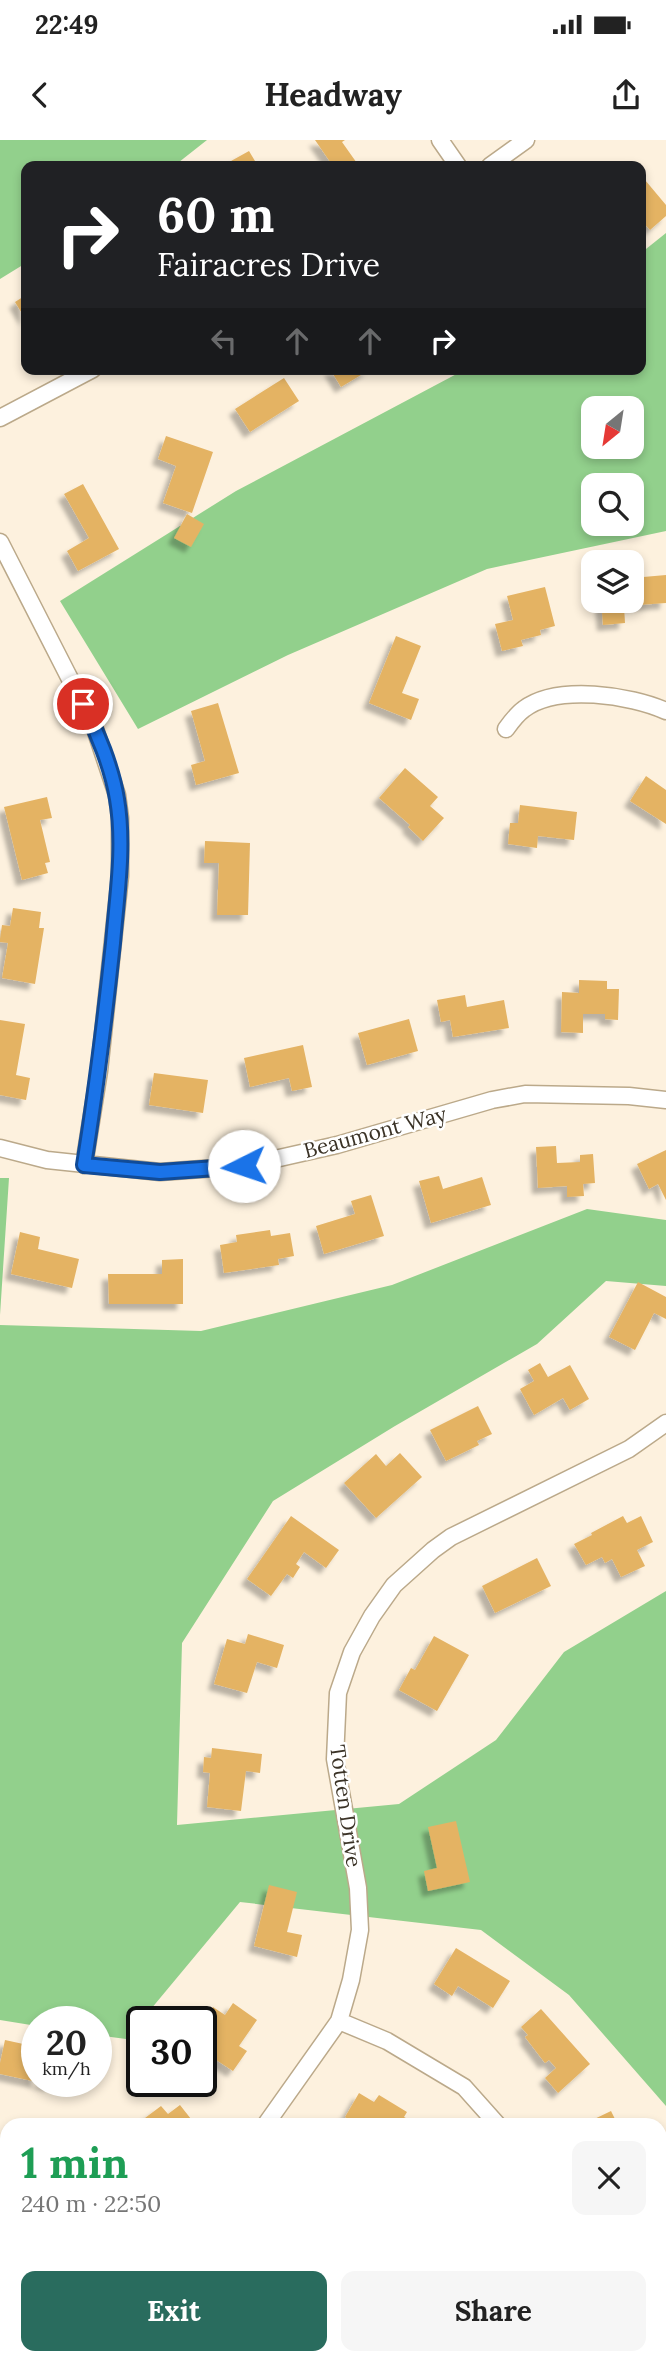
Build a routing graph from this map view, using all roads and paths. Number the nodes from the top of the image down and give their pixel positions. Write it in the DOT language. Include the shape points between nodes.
graph roads {
  1 [pos="440,140"];
  2 [pos="526,140"];
  3 [pos="455,161"];
  4 [pos="497,161"];
  5 [pos="82,375"];
  6 [pos="0,418"];
  7 [pos="0,542"];
  8 [pos="666,711"];
  9 [pos="506,729"];
  10 [pos="666,1100"];
  11 [pos="0,1149"];
  12 [pos="84,1165"];
  13 [pos="666,1423"];
  14 [pos="339,2021"];
  15 [pos="270,2118"];
  16 [pos="492,2118"];
  1 -- 3 [label="street"];
  2 -- 4 [label="street"];
  5 -- 6 [label="street"];
  7 -- 12 [label="street" via="94,726 117,795 120,876"];
  8 -- 9 [label="street" via="633,701 569,695 524,709"];
  10 -- 12 [label="street, Beaumont Way" via="525,1094 244,1166 160,1172"];
  11 -- 12 [label="street, Beaumont Way"];
  13 -- 14 [label="street, Totten Drive" via="629,1449 433,1550 394,1585 352,1652 338,1693 335,1745 358,1888 360,1930"];
  14 -- 15 [label="street, Totten Drive"];
  14 -- 16 [label="street" via="387,2041 464,2087"];
}
